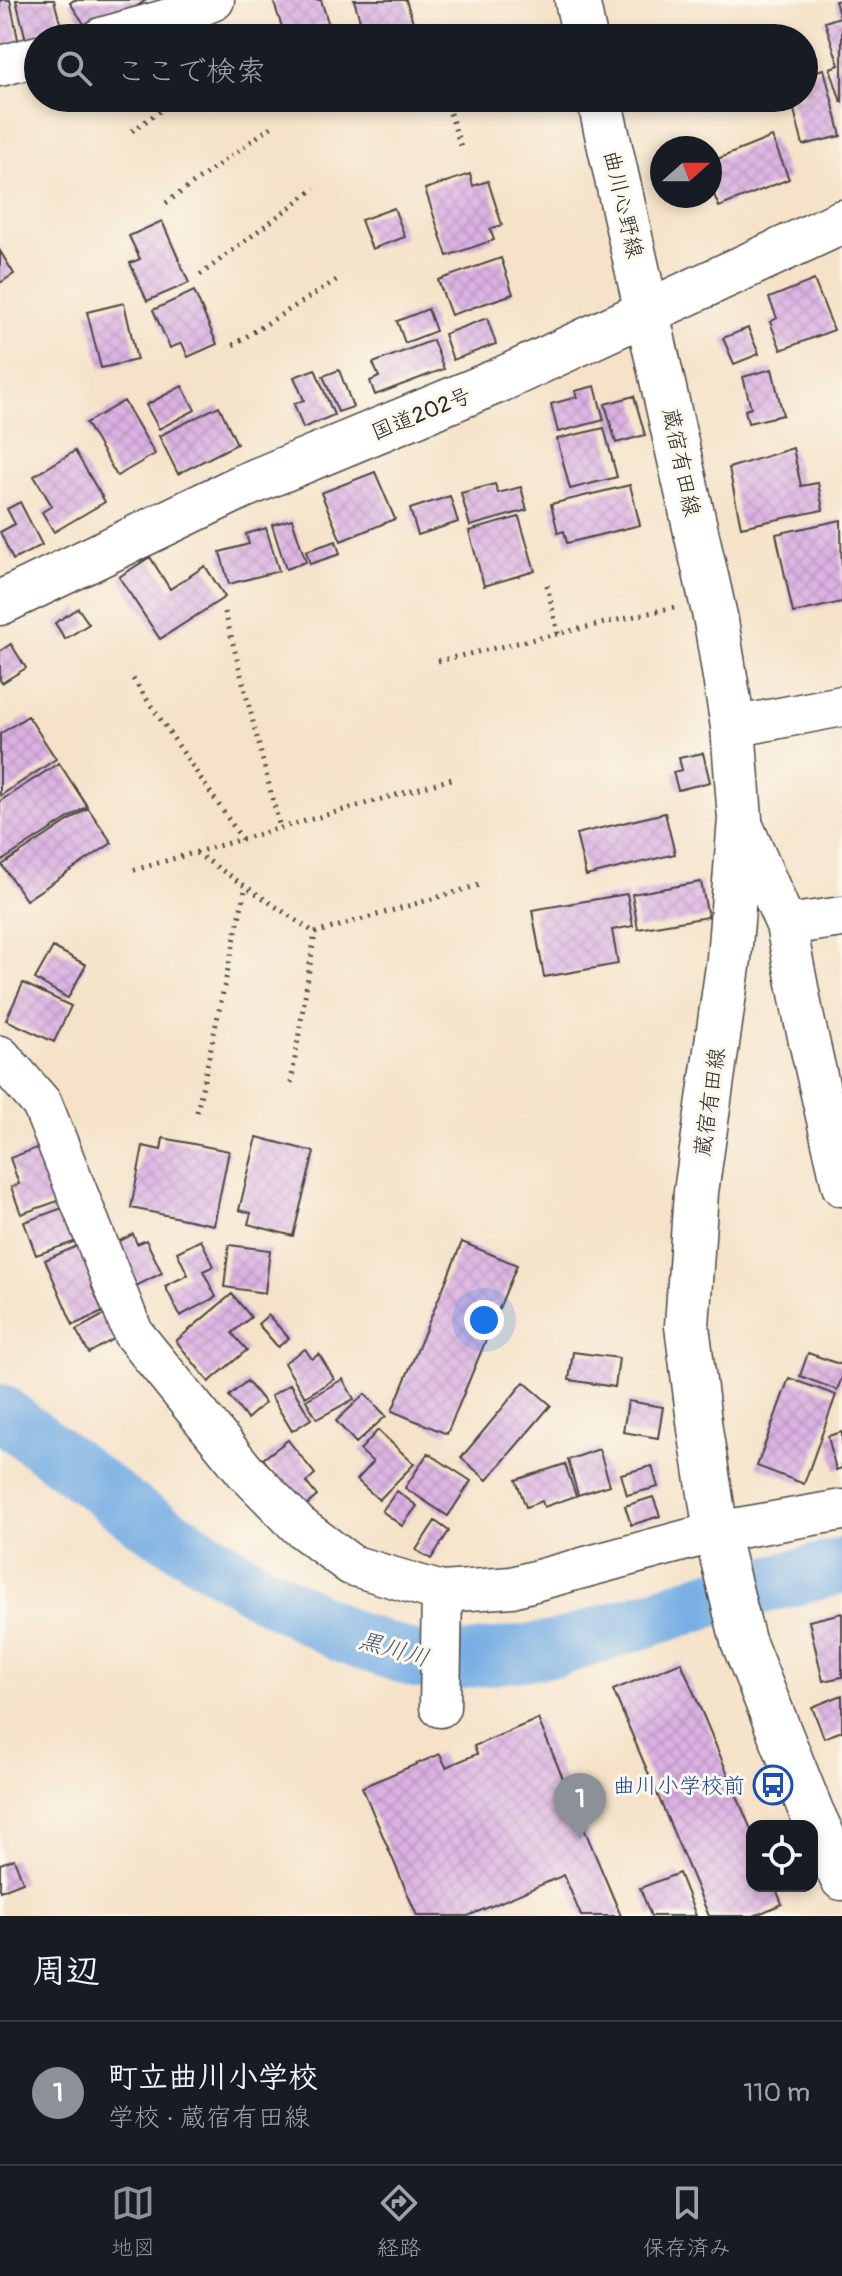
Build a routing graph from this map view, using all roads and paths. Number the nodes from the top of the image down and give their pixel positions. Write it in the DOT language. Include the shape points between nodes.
graph roads {
  1 [pos="577,0"];
  2 [pos="203,2"];
  3 [pos="151,24"];
  4 [pos="582,24"];
  5 [pos="24,60"];
  6 [pos="0,66"];
  7 [pos="158,112"];
  8 [pos="450,112"];
  9 [pos="602,112"];
  10 [pos="275,124"];
  11 [pos="132,131"];
  12 [pos="462,150"];
  13 [pos="315,188"];
  14 [pos="166,203"];
  15 [pos="842,222"];
  16 [pos="200,275"];
  17 [pos="338,279"];
  18 [pos="649,311"];
  19 [pos="233,345"];
  20 [pos="547,585"];
  21 [pos="0,603"];
  22 [pos="679,606"];
  23 [pos="225,612"];
  24 [pos="558,634"];
  25 [pos="438,661"];
  26 [pos="133,679"];
  27 [pos="842,706"];
  28 [pos="733,727"];
  29 [pos="455,778"];
  30 [pos="740,819"];
  31 [pos="280,828"];
  32 [pos="242,839"];
  33 [pos="196,853"];
  34 [pos="134,870"];
  35 [pos="483,884"];
  36 [pos="246,886"];
  37 [pos="842,917"];
  38 [pos="786,925"];
  39 [pos="315,933"];
  40 [pos="0,1056"];
  41 [pos="291,1083"];
  42 [pos="197,1112"];
  43 [pos="842,1186"];
  44 [pos="842,1510"];
  45 [pos="716,1532"];
  46 [pos="442,1592"];
  47 [pos="440,1707"];
  48 [pos="842,1878"];
  1 -- 4 [label="main road"];
  2 -- 3 [label="street"];
  5 -- 6 [label="street"];
  7 -- 11 [label="path"];
  8 -- 12 [label="path"];
  9 -- 18 [label="main road, 曲川心野線"];
  10 -- 14 [label="path"];
  13 -- 16 [label="path"];
  15 -- 18 [label="main road, 国道202号"];
  17 -- 19 [label="path"];
  18 -- 21 [label="main road, 国道202号" via="500,380 241,487"];
  18 -- 28 [label="main road, 蔵宿有田線" via="716,621"];
  20 -- 24 [label="path"];
  22 -- 24 [label="path"];
  23 -- 31 [label="path"];
  24 -- 25 [label="path"];
  26 -- 32 [label="path"];
  27 -- 28 [label="street"];
  28 -- 30 [label="main road, 蔵宿有田線"];
  29 -- 31 [label="path"];
  30 -- 38 [label="street"];
  30 -- 45 [label="main road, 蔵宿有田線" via="729,959 696,1192 687,1326"];
  31 -- 32 [label="path"];
  32 -- 33 [label="path"];
  33 -- 34 [label="path"];
  33 -- 36 [label="path"];
  35 -- 39 [label="path"];
  36 -- 39 [label="path"];
  36 -- 42 [label="path"];
  37 -- 38 [label="street"];
  38 -- 43 [label="street"];
  39 -- 41 [label="path"];
  40 -- 46 [label="street" via="42,1104 133,1333 245,1471 299,1526 351,1565"];
  44 -- 45 [label="street"];
  45 -- 46 [label="street" via="512,1587"];
  45 -- 48 [label="main road, 蔵宿有田線" via="743,1641"];
  46 -- 47 [label="street"];
}
